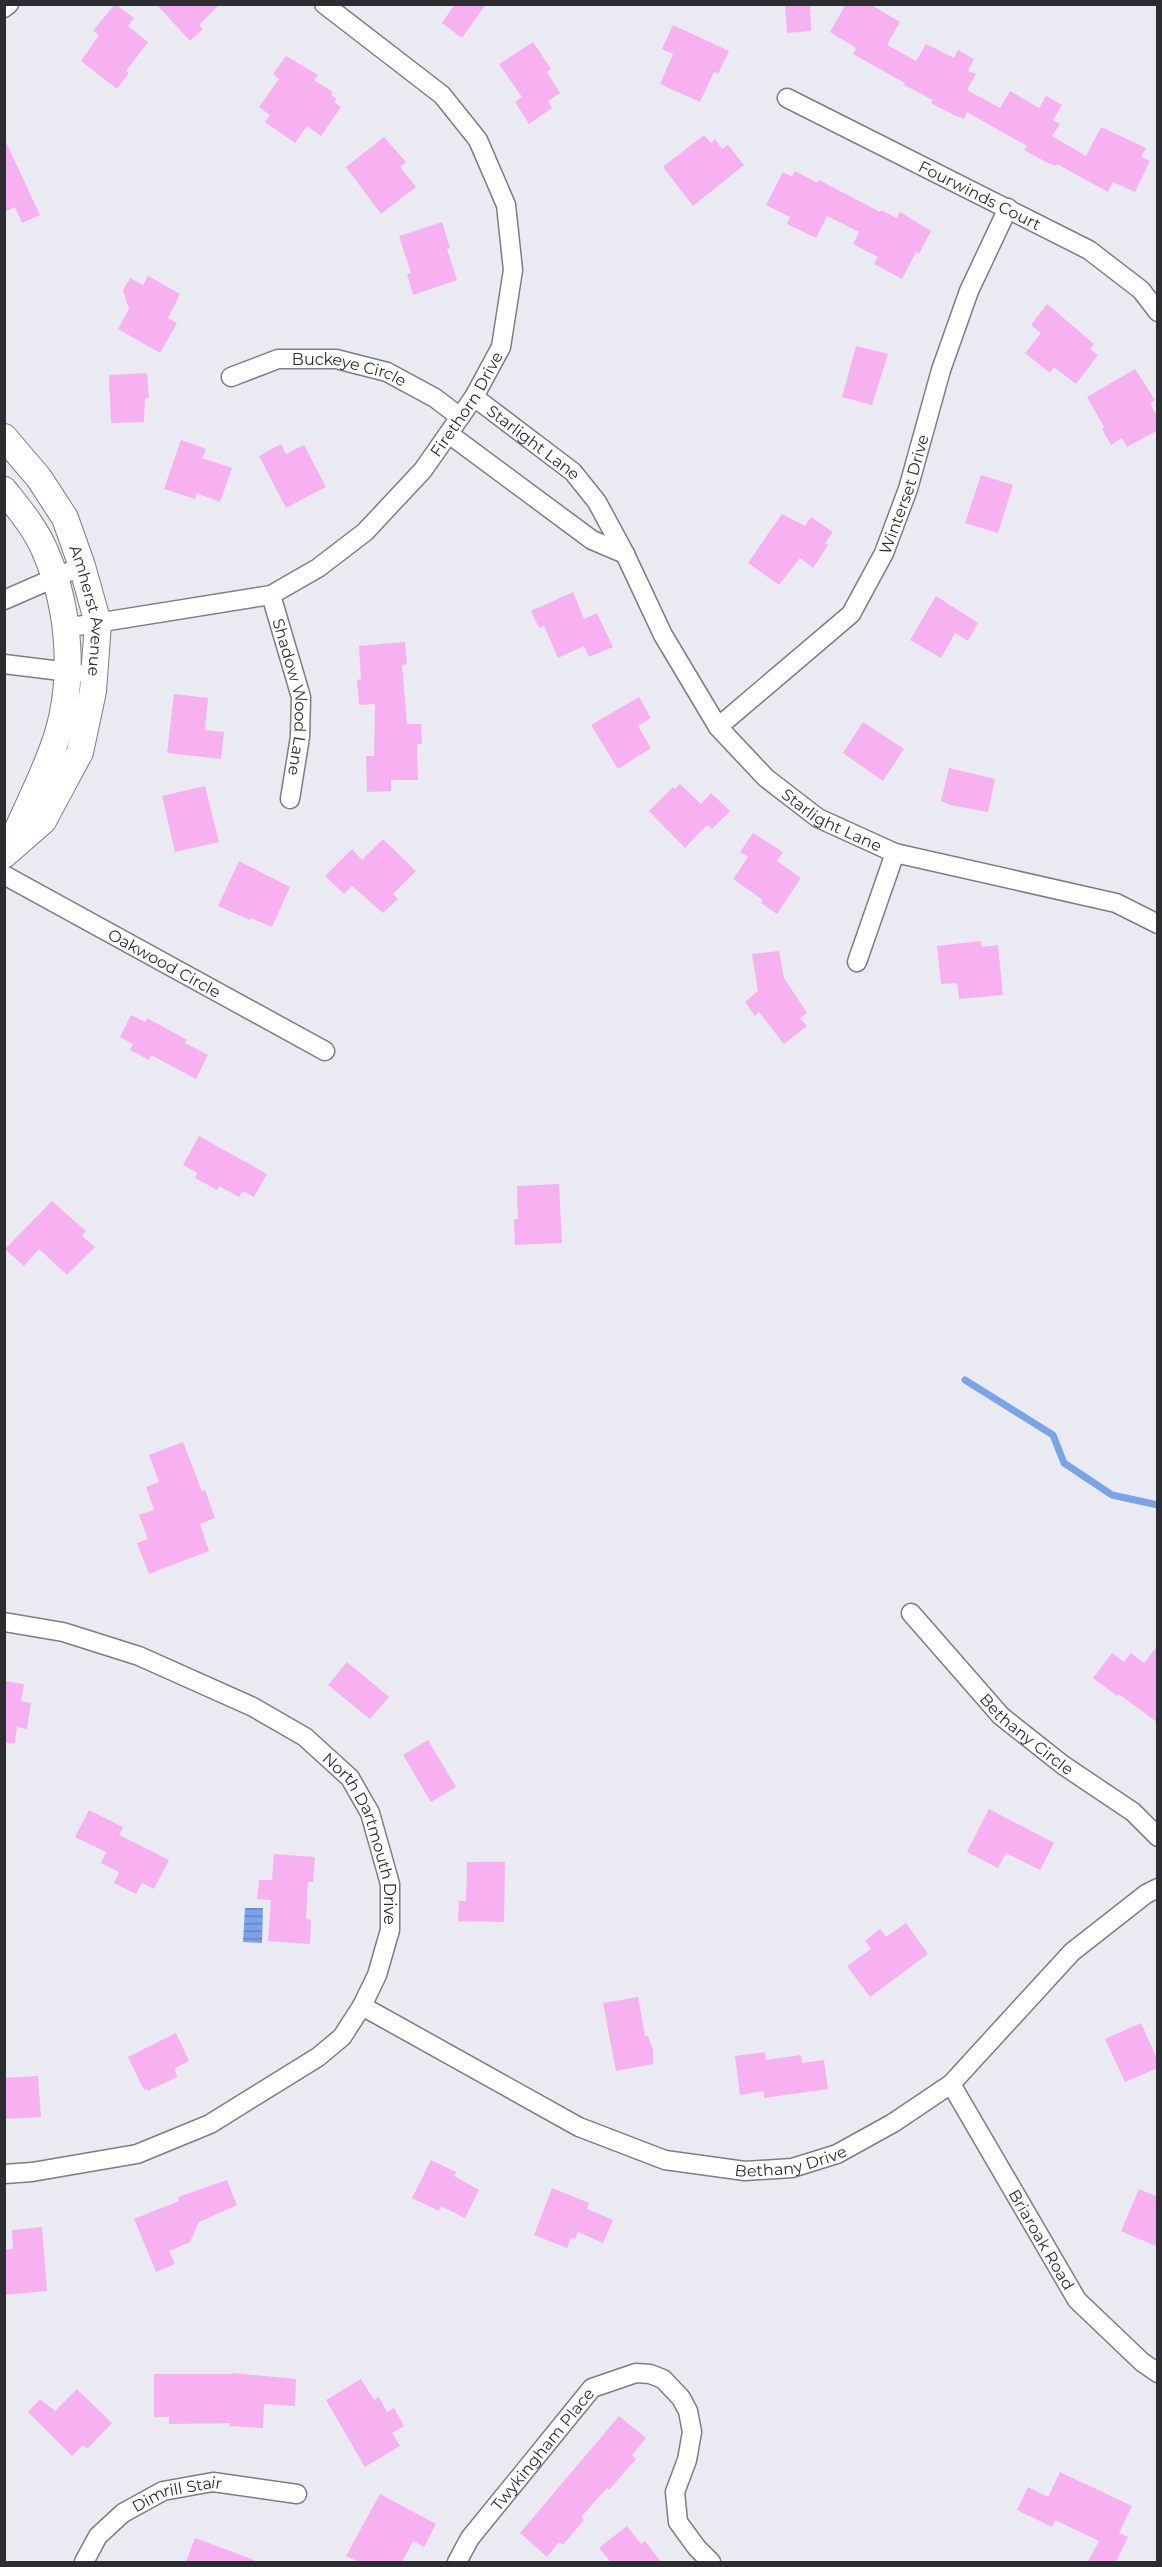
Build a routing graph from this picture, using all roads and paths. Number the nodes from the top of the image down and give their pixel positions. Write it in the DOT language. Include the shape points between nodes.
graph roads {
  1 [pos="9,4"];
  2 [pos="324,4"];
  3 [pos="4,8"];
  4 [pos="787,98"];
  5 [pos="1008,208"];
  6 [pos="1158,312"];
  7 [pos="231,377"];
  8 [pos="474,398"];
  9 [pos="460,417"];
  10 [pos="449,434"];
  11 [pos="4,437"];
  12 [pos="4,490"];
  13 [pos="625,554"];
  14 [pos="82,566"];
  15 [pos="55,578"];
  16 [pos="271,596"];
  17 [pos="4,600"];
  18 [pos="98,623"];
  19 [pos="65,628"];
  20 [pos="4,664"];
  21 [pos="66,672"];
  22 [pos="94,675"];
  23 [pos="718,727"];
  24 [pos="290,799"];
  25 [pos="896,854"];
  26 [pos="5,861"];
  27 [pos="1158,924"];
  28 [pos="857,962"];
  29 [pos="325,1051"];
  30 [pos="911,1613"];
  31 [pos="4,1622"];
  32 [pos="1158,1837"];
  33 [pos="1158,1888"];
  34 [pos="362,2006"];
  35 [pos="951,2084"];
  36 [pos="4,2174"];
  37 [pos="1158,2373"];
  38 [pos="297,2494"];
  39 [pos="84,2562"];
  40 [pos="457,2562"];
  41 [pos="711,2562"];
  1 -- 3 [label="street"];
  2 -- 8 [label="street, Firethorn Drive" via="442,95 478,140 506,205 513,270 501,346"];
  4 -- 5 [label="street, Fourwinds Court"];
  5 -- 6 [label="street, Fourwinds Court" via="1089,250 1141,290"];
  5 -- 23 [label="street, Winterset Drive" via="969,291 941,370 908,489 884,553 851,614"];
  7 -- 9 [label="street, Buckeye Circle" via="278,359 336,359 387,372 435,398"];
  8 -- 9 [label="street, Firethorn Drive"];
  8 -- 13 [label="street, Starlight Lane" via="573,472 597,502"];
  9 -- 10 [label="street, Firethorn Drive"];
  10 -- 13 [label="street" via="592,540"];
  10 -- 16 [label="street, Firethorn Drive" via="423,470 365,532 318,568"];
  11 -- 14 [label="street, Amherst Avenue" via="39,478 65,518"];
  12 -- 15 [label="street, Amherst Avenue" via="44,549"];
  13 -- 23 [label="street, Starlight Lane" via="663,635"];
  14 -- 15 [label="street"];
  14 -- 18 [label="street, Amherst Avenue"];
  15 -- 17 [label="street"];
  15 -- 19 [label="street, Amherst Avenue"];
  16 -- 18 [label="street, Firethorn Drive"];
  16 -- 24 [label="street, Shadow Wood Lane" via="300,697 300,737"];
  18 -- 19 [label="street, Firethorn Drive"];
  18 -- 22 [label="street, Amherst Avenue"];
  19 -- 21 [label="street, Amherst Avenue"];
  20 -- 21 [label="street"];
  21 -- 22 [label="street"];
  21 -- 26 [label="street, Amherst Avenue" via="65,700 54,746"];
  22 -- 26 [label="street, Amherst Avenue" via="80,752 43,821"];
  23 -- 25 [label="street, Starlight Lane" via="766,778 818,818"];
  25 -- 27 [label="street, Starlight Lane" via="1116,903"];
  25 -- 28 [label="street"];
  26 -- 29 [label="street, Oakwood Circle"];
  30 -- 32 [label="street, Bethany Circle" via="1001,1716 1063,1765 1133,1812"];
  31 -- 34 [label="street, North Dartmouth Drive" via="63,1632 139,1656 253,1707 305,1737 350,1778 370,1813 390,1884 390,1930 377,1975"];
  33 -- 35 [label="street, Bethany Drive" via="1072,1952"];
  34 -- 35 [label="street, Bethany Drive" via="579,2127 665,2160 734,2170 792,2168 837,2154 894,2124"];
  34 -- 36 [label="street, North Dartmouth Drive" via="342,2037 318,2057 210,2124 137,2154"];
  35 -- 37 [label="street, Briaroak Road" via="1077,2300"];
  38 -- 39 [label="street, Dimrill Stair" via="213,2482 163,2491 123,2513 98,2536"];
  40 -- 41 [label="street, Twykingham Place" via="470,2538 592,2388 636,2373 663,2379 688,2411 692,2432 675,2492 678,2523"];
}
